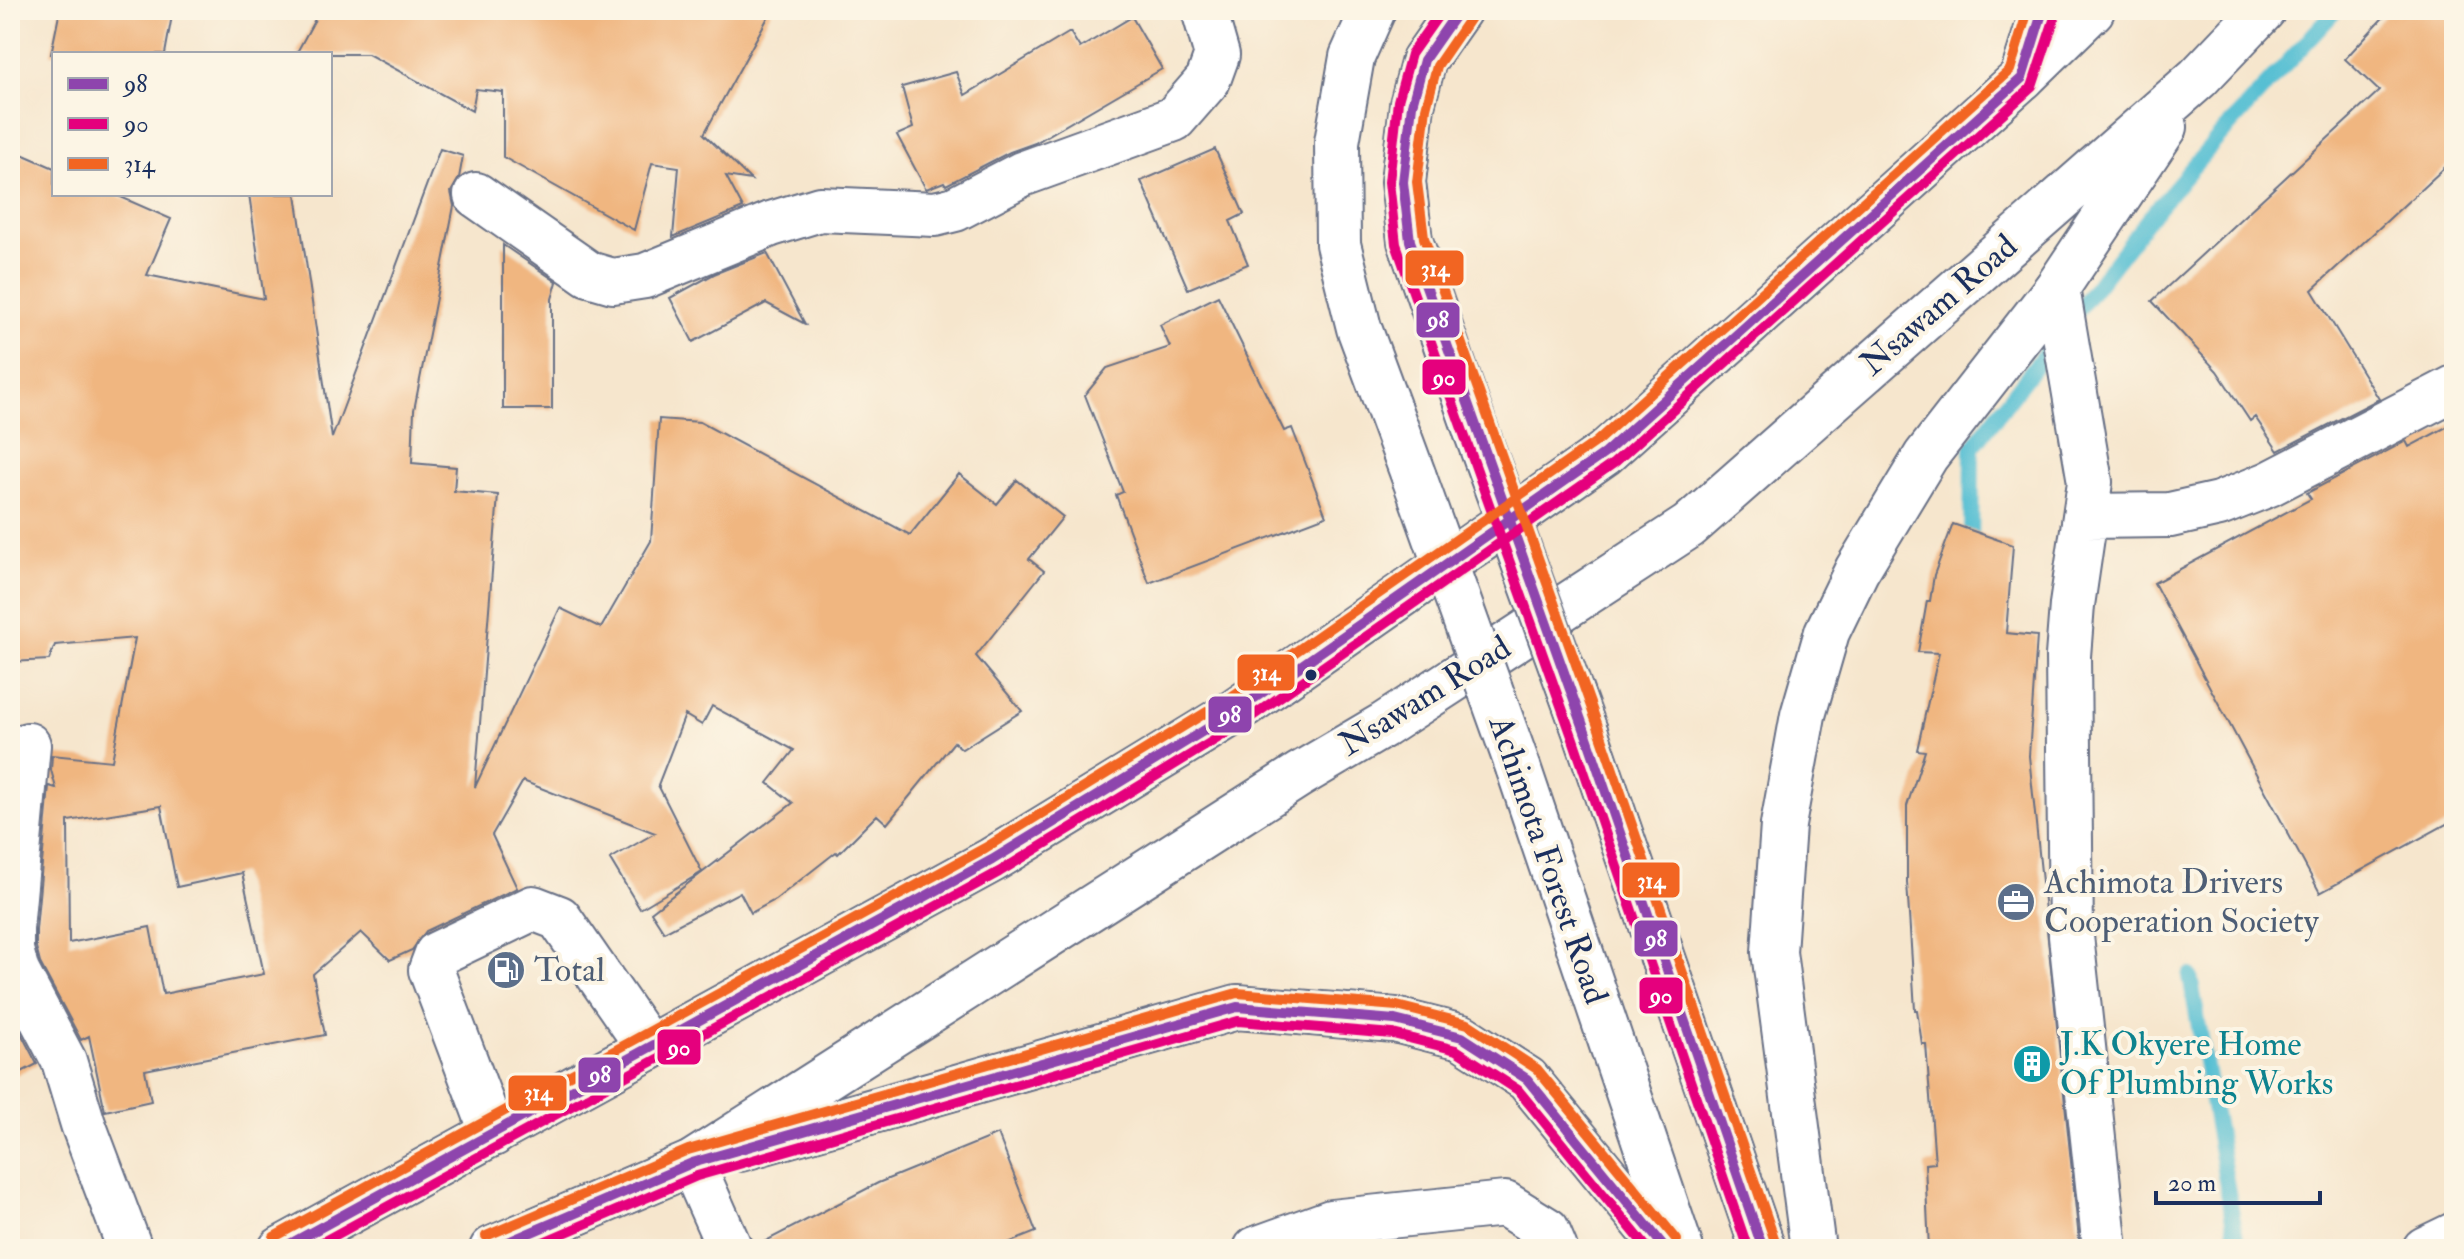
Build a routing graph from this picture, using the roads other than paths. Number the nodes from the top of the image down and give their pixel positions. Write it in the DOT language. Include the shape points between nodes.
graph roads {
  1 [pos="1204,10"];
  2 [pos="1373,10"];
  3 [pos="1459,10"];
  4 [pos="2043,10"];
  5 [pos="2092,10"];
  6 [pos="2263,10"];
  7 [pos="2022,78"];
  8 [pos="2198,78"];
  9 [pos="476,195"];
  10 [pos="2057,288"];
  11 [pos="2454,388"];
  12 [pos="2086,516"];
  13 [pos="28,745"];
  14 [pos="649,1048"];
  15 [pos="493,1134"];
  16 [pos="692,1163"];
  17 [pos="2454,1235"];
  18 [pos="130,1249"];
  19 [pos="281,1249"];
  20 [pos="492,1249"];
  21 [pos="730,1249"];
  22 [pos="1256,1249"];
  23 [pos="1555,1249"];
  24 [pos="1666,1249"];
  25 [pos="1681,1249"];
  26 [pos="1763,1249"];
  27 [pos="1813,1249"];
  28 [pos="2105,1249"];
  29 [pos="2425,1249"];
  1 -- 9 [label="main road" via="1217,55 1208,80 1174,119 1022,174 955,209 935,214 820,209 645,276 613,281 589,274"];
  2 -- 25 [label="main road, Achimota Forest Road, bridge" via="1352,57 1337,142 1338,244 1359,328 1518,767"];
  3 -- 26 [label="main road, bridge" via="1424,60 1412,105 1403,182 1410,241"];
  4 -- 7 [label="main road"];
  5 -- 7 [label="main road"];
  6 -- 8 [label="main road, Nsawam Road"];
  7 -- 14 [label="main road" via="1605,453 1236,711 992,860"];
  8 -- 10 [label="main road"];
  8 -- 16 [label="main road, Nsawam Road" via="1689,526"];
  10 -- 12 [label="main road" via="2090,482"];
  10 -- 27 [label="main road" via="1926,456 1857,570 1827,632 1803,715 1783,825 1774,952"];
  11 -- 12 [label="main road" via="2269,484 2219,504 2170,515"];
  12 -- 28 [label="main road" via="2068,656 2071,936"];
  13 -- 18 [label="main road" via="11,950 17,972 64,1061"];
  14 -- 15 [label="main road"];
  14 -- 15 [label="main road" via="559,918 533,908 437,954 431,970"];
  15 -- 19 [label="main road"];
  16 -- 20 [label="main road, Nsawam Road"];
  16 -- 21 [label="main road"];
  16 -- 24 [label="main road" via="1237,1007 1395,1020 1462,1037 1527,1079"];
  17 -- 29 [label="main road"];
  22 -- 23 [label="main road" via="1331,1222 1505,1204 1547,1230"];
}
